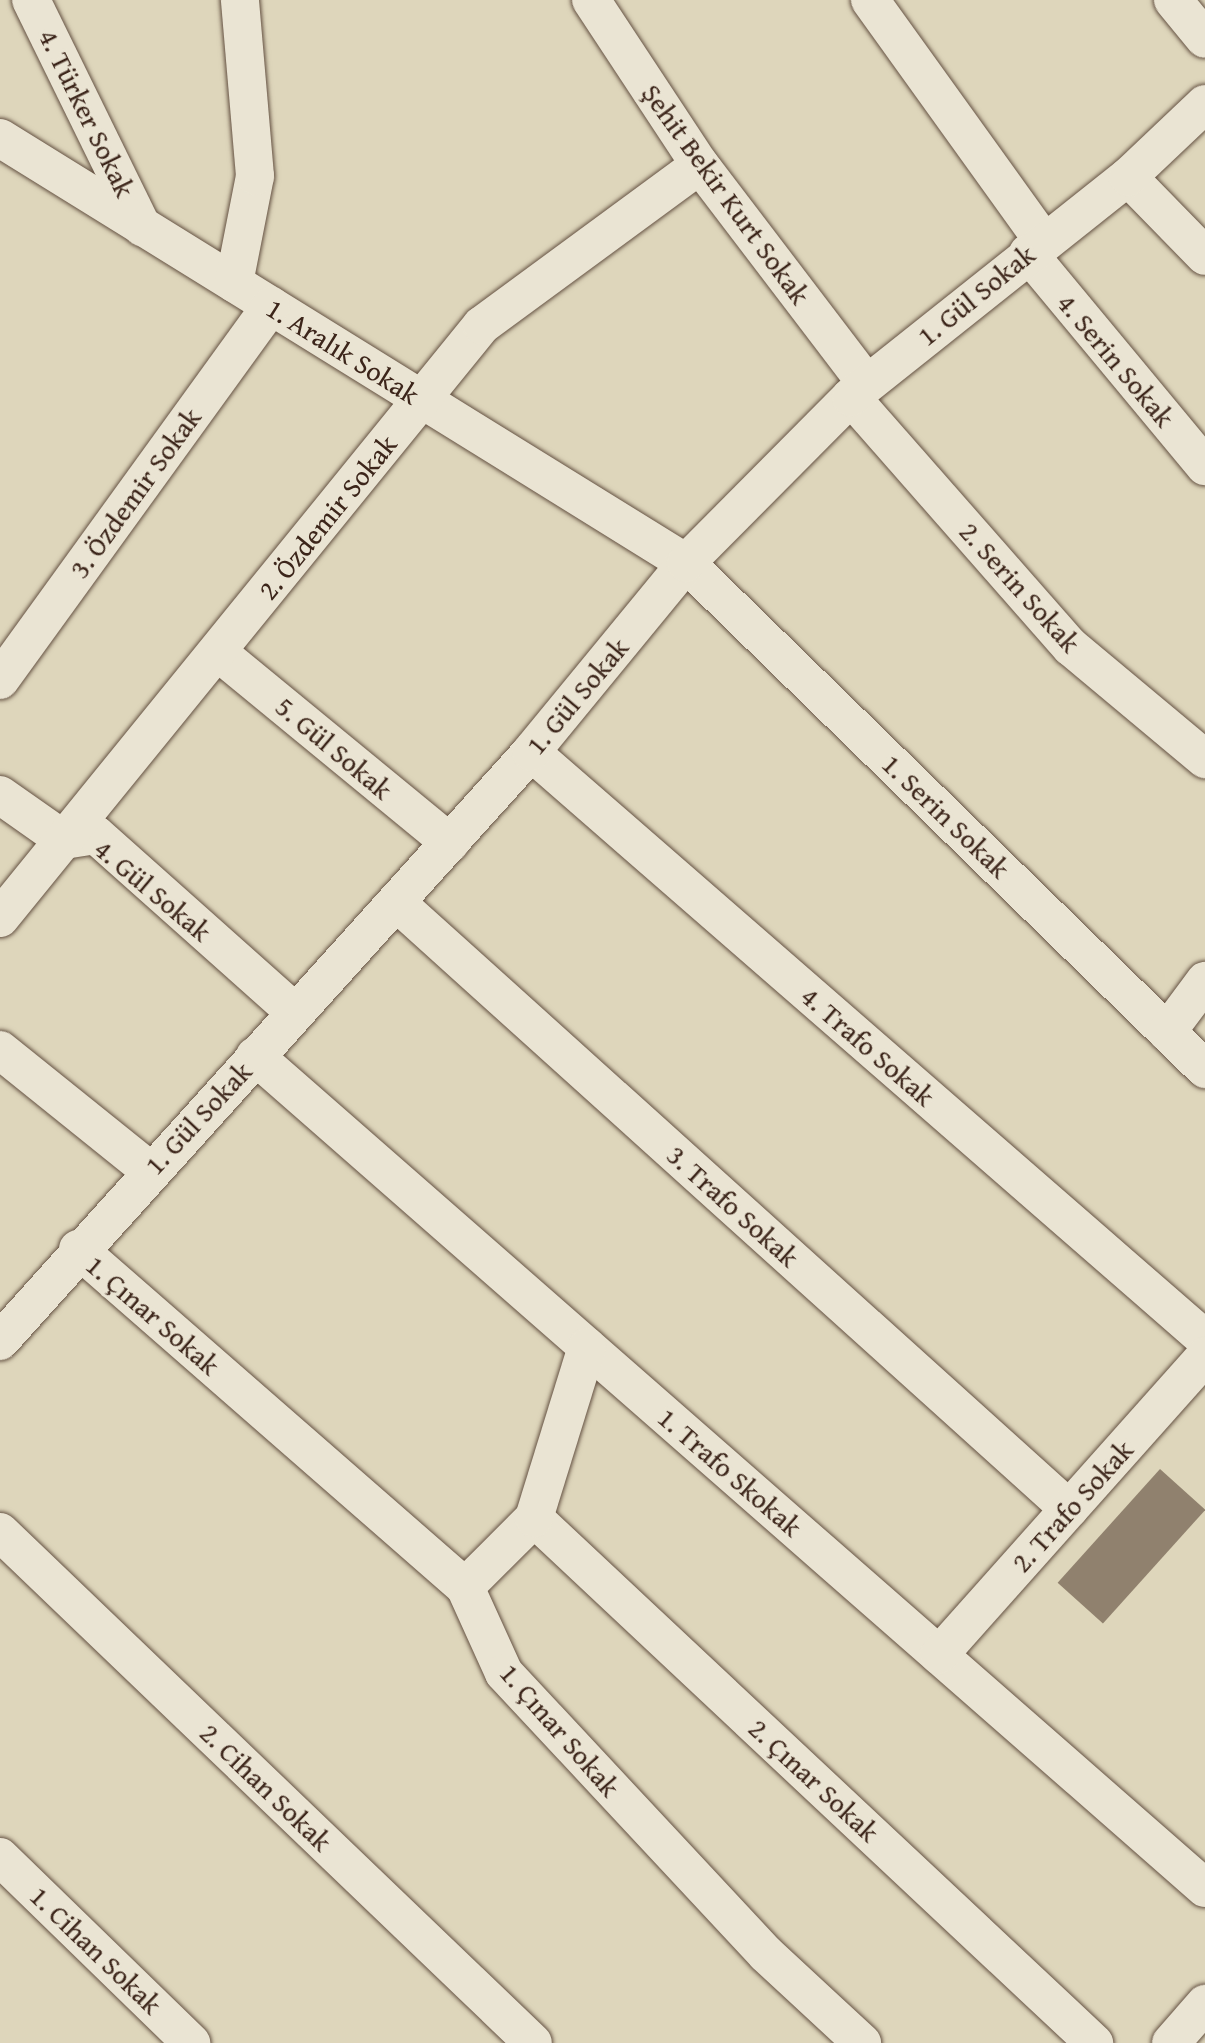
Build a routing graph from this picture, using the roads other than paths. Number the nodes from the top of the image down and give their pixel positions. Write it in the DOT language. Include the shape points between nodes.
graph roads {
  1 [pos="31,0"];
  2 [pos="240,0"];
  3 [pos="591,0"];
  4 [pos="870,0"];
  5 [pos="1173,0"];
  6 [pos="1204,32"];
  7 [pos="1205,104"];
  8 [pos="0,138"];
  9 [pos="700,165"];
  10 [pos="1128,177"];
  11 [pos="142,227"];
  12 [pos="1036,247"];
  13 [pos="1205,256"];
  14 [pos="234,283"];
  15 [pos="271,306"];
  16 [pos="859,391"];
  17 [pos="422,399"];
  18 [pos="1205,466"];
  19 [pos="686,563"];
  20 [pos="219,653"];
  21 [pos="0,680"];
  22 [pos="531,752"];
  23 [pos="1205,760"];
  24 [pos="0,795"];
  25 [pos="64,840"];
  26 [pos="450,843"];
  27 [pos="397,903"];
  28 [pos="0,918"];
  29 [pos="1205,981"];
  30 [pos="295,1012"];
  31 [pos="1167,1032"];
  32 [pos="0,1050"];
  33 [pos="255,1056"];
  34 [pos="1205,1069"];
  35 [pos="149,1170"];
  36 [pos="78,1249"];
  37 [pos="4,1326"];
  38 [pos="1205,1339"];
  39 [pos="587,1347"];
  40 [pos="1205,1356"];
  41 [pos="1069,1509"];
  42 [pos="534,1518"];
  43 [pos="0,1532"];
  44 [pos="466,1587"];
  45 [pos="939,1655"];
  46 [pos="0,1857"];
  47 [pos="1205,1888"];
  48 [pos="1205,2004"];
  49 [pos="191,2043"];
  50 [pos="533,2043"];
  51 [pos="862,2043"];
  52 [pos="1094,2043"];
  53 [pos="1171,2043"];
  1 -- 11 [label="street, 4. Türker Sokak"];
  2 -- 14 [label="street" via="255,176"];
  3 -- 9 [label="street, Şehit Bekir Kurt Sokak"];
  4 -- 12 [label="street, 4. Serin Sokak"];
  5 -- 6 [label="street"];
  7 -- 10 [label="street, 1. Gül Sokak"];
  8 -- 11 [label="street, 1. Aralık Sokak"];
  9 -- 16 [label="street, Şehit Bekir Kurt Sokak"];
  9 -- 17 [label="street, 2. Özdemir Sokak" via="482,326"];
  10 -- 12 [label="street, 1. Gül Sokak"];
  10 -- 13 [label="street"];
  11 -- 14 [label="street, 1. Aralık Sokak"];
  12 -- 16 [label="street, 1. Gül Sokak"];
  12 -- 18 [label="street, 4. Serin Sokak"];
  14 -- 15 [label="street, 1. Aralık Sokak"];
  15 -- 17 [label="street, 1. Aralık Sokak"];
  15 -- 21 [label="street, 3. Özdemir Sokak"];
  16 -- 19 [label="street, 1. Gül Sokak"];
  16 -- 23 [label="street, 2. Serin Sokak" via="1071,647"];
  17 -- 19 [label="street, 1. Aralık Sokak"];
  17 -- 20 [label="street, 2. Özdemir Sokak"];
  19 -- 22 [label="street, 1. Gül Sokak"];
  19 -- 31 [label="street, 1. Serin Sokak"];
  20 -- 25 [label="street, 2. Özdemir Sokak"];
  20 -- 26 [label="street, 5. Gül Sokak"];
  22 -- 26 [label="street, 1. Gül Sokak"];
  22 -- 38 [label="street, 4. Trafo Sokak"];
  24 -- 25 [label="street, 4. Gül Sokak"];
  25 -- 28 [label="street, 2. Özdemir Sokak"];
  25 -- 30 [label="street, 4. Gül Sokak" via="96,835"];
  26 -- 27 [label="street, 1. Gül Sokak"];
  27 -- 30 [label="street, 1. Gül Sokak"];
  27 -- 41 [label="street, 3. Trafo Sokak"];
  29 -- 31 [label="street"];
  30 -- 33 [label="street, 1. Gül Sokak"];
  31 -- 34 [label="street, 1. Serin Sokak"];
  32 -- 35 [label="street"];
  33 -- 35 [label="street, 1. Gül Sokak"];
  33 -- 39 [label="street, 1. Trafo Skokak"];
  35 -- 36 [label="street, 1. Gül Sokak"];
  36 -- 37 [label="street, 1. Gül Sokak"];
  36 -- 44 [label="street, 1. Çınar Sokak"];
  39 -- 42 [label="street"];
  39 -- 45 [label="street, 1. Trafo Skokak"];
  40 -- 41 [label="street, 2. Trafo Sokak"];
  41 -- 45 [label="street, 2. Trafo Sokak"];
  42 -- 44 [label="street"];
  42 -- 52 [label="street, 2. Çınar Sokak"];
  43 -- 50 [label="street, 2. Cihan Sokak"];
  44 -- 51 [label="street, 1. Çınar Sokak" via="503,1673 766,1954"];
  45 -- 47 [label="street, 1. Trafo Skokak"];
  46 -- 49 [label="street, 1. Cihan Sokak"];
  48 -- 53 [label="street"];
}
